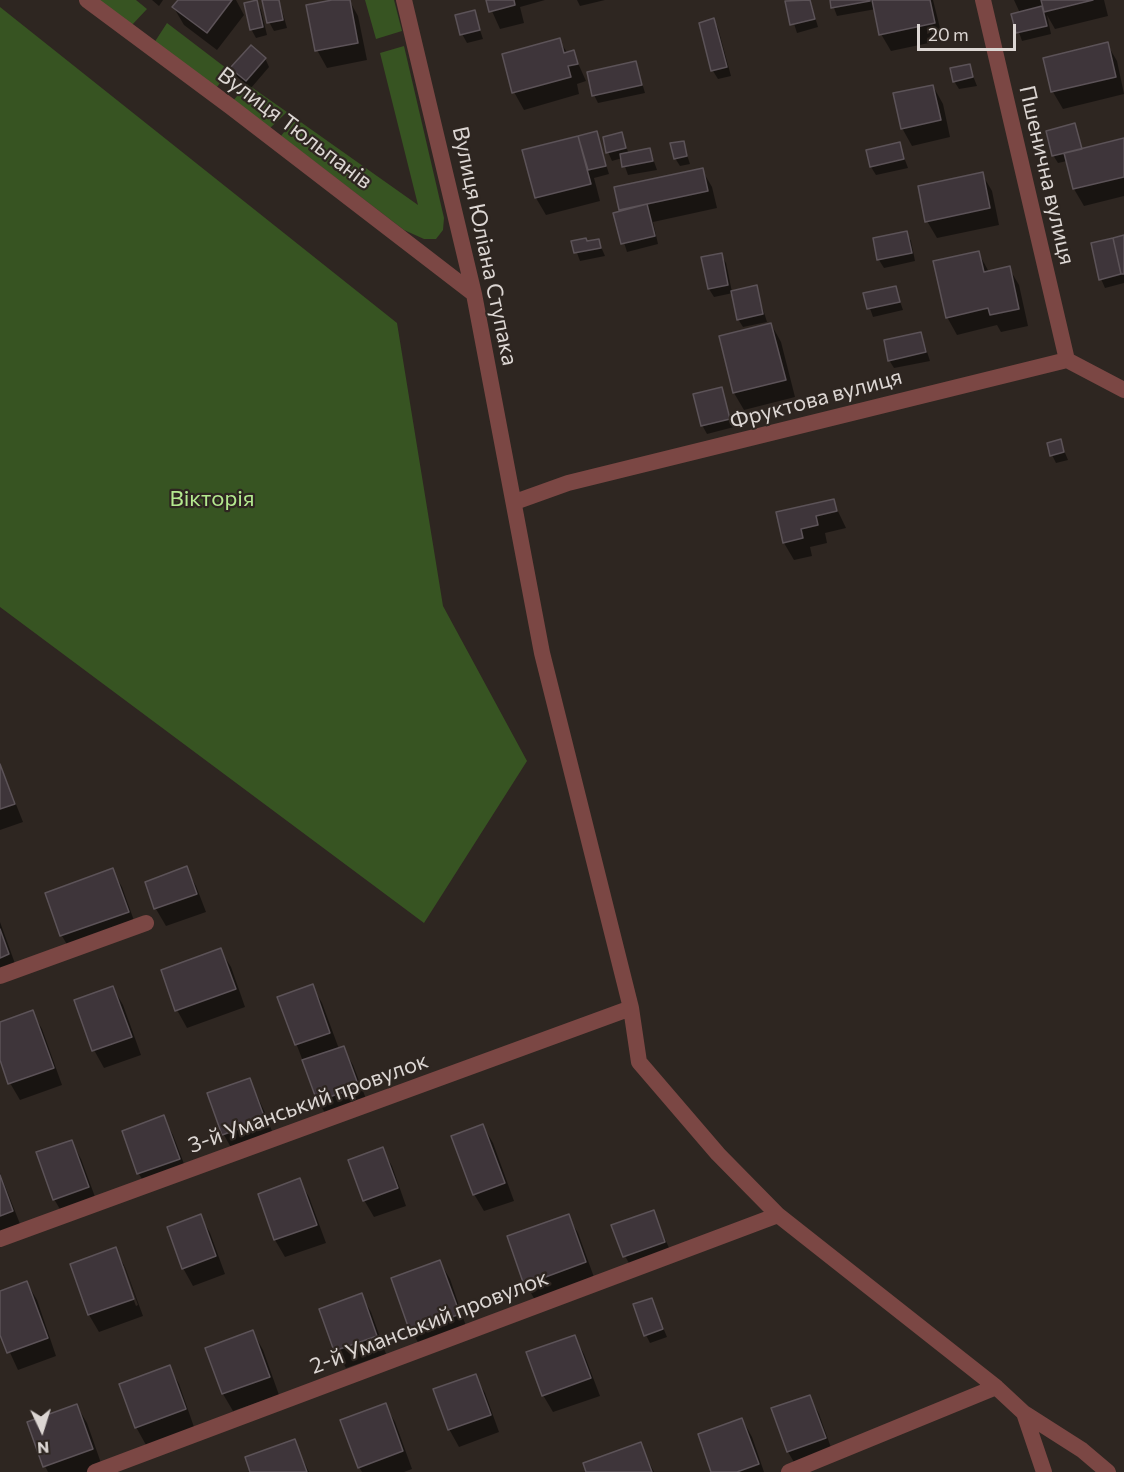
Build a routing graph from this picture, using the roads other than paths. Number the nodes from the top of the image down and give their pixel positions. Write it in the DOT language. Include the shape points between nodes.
graph roads {
  1 [pos="87,0"];
  2 [pos="405,0"];
  3 [pos="983,0"];
  4 [pos="474,294"];
  5 [pos="1067,360"];
  6 [pos="1124,390"];
  7 [pos="515,502"];
  8 [pos="146,923"];
  9 [pos="0,976"];
  10 [pos="631,1008"];
  11 [pos="778,1215"];
  12 [pos="0,1239"];
  13 [pos="996,1387"];
  14 [pos="1024,1413"];
  15 [pos="95,1472"];
  16 [pos="789,1472"];
  17 [pos="1044,1472"];
  18 [pos="1108,1472"];
  1 -- 4 [label="street, Вулиця Тюльпанів"];
  2 -- 4 [label="street, Вулиця Юліана Ступака"];
  3 -- 5 [label="street, Пшенична вулиця"];
  4 -- 7 [label="street, Вулиця Юліана Ступака"];
  5 -- 6 [label="street"];
  5 -- 7 [label="street, Фруктова вулиця" via="568,483"];
  7 -- 10 [label="street, Вулиця Юліана Ступака" via="542,653"];
  8 -- 9 [label="street"];
  10 -- 11 [label="street, Вулиця Юліана Ступака" via="639,1062 718,1154"];
  10 -- 12 [label="street, 3-й Уманський провулок"];
  11 -- 13 [label="street, Вулиця Юліана Ступака"];
  11 -- 15 [label="street, 2-й Уманський провулок"];
  13 -- 14 [label="street, Вулиця Юліана Ступака"];
  13 -- 16 [label="street"];
  14 -- 17 [label="street"];
  14 -- 18 [label="street, Вулиця Юліана Ступака" via="1082,1450"];
}
